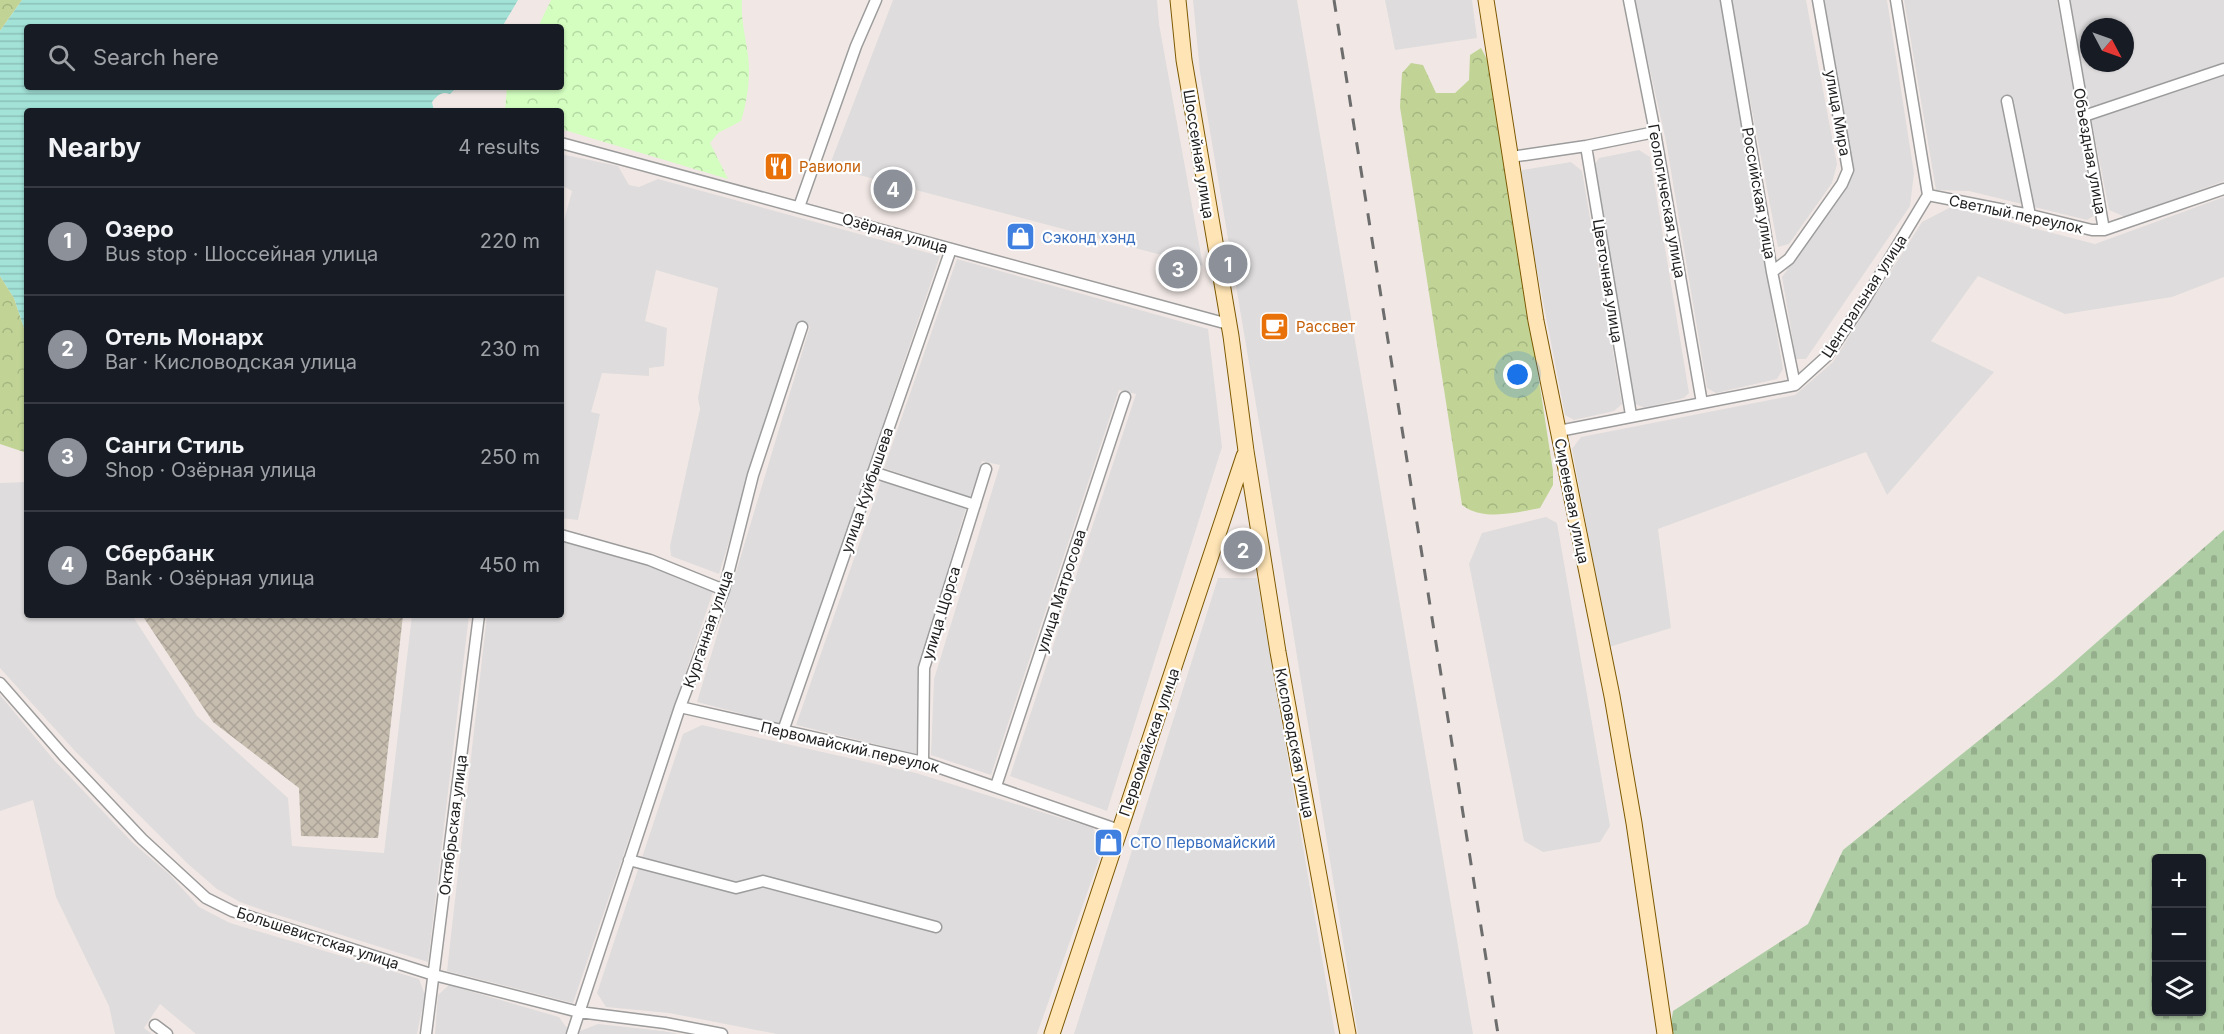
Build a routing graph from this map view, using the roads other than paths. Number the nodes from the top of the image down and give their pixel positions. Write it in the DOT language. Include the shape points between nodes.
graph roads {
  1 [pos="876,0"];
  2 [pos="1178,0"];
  3 [pos="1486,0"];
  4 [pos="1629,0"];
  5 [pos="1726,0"];
  6 [pos="1818,0"];
  7 [pos="2064,0"];
  8 [pos="1899,1"];
  9 [pos="2224,69"];
  10 [pos="2007,101"];
  11 [pos="2084,116"];
  12 [pos="1655,132"];
  13 [pos="564,144"];
  14 [pos="1586,146"];
  15 [pos="1511,157"];
  16 [pos="2224,189"];
  17 [pos="1928,195"];
  18 [pos="799,207"];
  19 [pos="2030,215"];
  20 [pos="2103,230"];
  21 [pos="951,249"];
  22 [pos="1772,272"];
  23 [pos="1228,324"];
  24 [pos="802,327"];
  25 [pos="1795,385"];
  26 [pos="1125,397"];
  27 [pos="1702,403"];
  28 [pos="1631,416"];
  29 [pos="1559,431"];
  30 [pos="1246,451"];
  31 [pos="986,469"];
  32 [pos="873,472"];
  33 [pos="975,505"];
  34 [pos="564,536"];
  35 [pos="724,590"];
  36 [pos="479,618"];
  37 [pos="0,683"];
  38 [pos="680,707"];
  39 [pos="783,731"];
  40 [pos="923,762"];
  41 [pos="996,786"];
  42 [pos="1119,830"];
  43 [pos="629,860"];
  44 [pos="936,927"];
  45 [pos="434,975"];
  46 [pos="579,1012"];
  47 [pos="155,1025"];
  48 [pos="167,1034"];
  49 [pos="426,1034"];
  50 [pos="572,1034"];
  51 [pos="722,1034"];
  52 [pos="1052,1034"];
  53 [pos="1348,1034"];
  54 [pos="1665,1034"];
  1 -- 18 [label="street"];
  2 -- 23 [label="street, Шоссейная улица" via="1184,60"];
  3 -- 15 [label="street, Сиреневая улица"];
  4 -- 12 [label="street, Геологическая улица"];
  5 -- 22 [label="street, Российская улица"];
  6 -- 22 [label="street, улица Мира" via="1848,170 1789,259"];
  7 -- 11 [label="street, Объездная улица"];
  8 -- 17 [label="street"];
  9 -- 11 [label="street"];
  10 -- 19 [label="street"];
  11 -- 20 [label="street, Объездная улица"];
  12 -- 14 [label="street"];
  12 -- 27 [label="street, Геологическая улица"];
  13 -- 18 [label="street, Озёрная улица"];
  14 -- 15 [label="street"];
  14 -- 28 [label="street, Цветочная улица"];
  15 -- 29 [label="street, Сиреневая улица" via="1536,321"];
  16 -- 20 [label="street"];
  17 -- 19 [label="street, Светлый переулок"];
  17 -- 25 [label="street, Центральная улица" via="1827,356"];
  18 -- 21 [label="street, Озёрная улица"];
  19 -- 20 [label="street, Светлый переулок"];
  21 -- 23 [label="street, Озёрная улица"];
  21 -- 32 [label="street, улица Куйбышева"];
  22 -- 25 [label="street, Российская улица"];
  23 -- 30 [label="street, Шоссейная улица"];
  24 -- 35 [label="street, Курганная улица" via="753,476"];
  25 -- 27 [label="street"];
  26 -- 41 [label="street, улица Матросова"];
  27 -- 28 [label="street"];
  28 -- 29 [label="street"];
  29 -- 54 [label="street, Сиреневая улица" via="1612,696"];
  30 -- 42 [label="street, Первомайская улица"];
  30 -- 53 [label="street, Кисловодская улица" via="1278,652"];
  31 -- 33 [label="street, улица Щорса"];
  32 -- 33 [label="street"];
  32 -- 39 [label="street, улица Куйбышева"];
  33 -- 40 [label="street, улица Щорса" via="924,668"];
  34 -- 35 [label="street" via="650,560"];
  35 -- 38 [label="street, Курганная улица"];
  36 -- 45 [label="street, Октябрьская улица"];
  37 -- 45 [label="street, Большевистская улица" via="142,838 206,898 232,911"];
  38 -- 39 [label="street, Первомайский переулок"];
  38 -- 43 [label="street, Курганная улица"];
  39 -- 40 [label="street, Первомайский переулок"];
  40 -- 41 [label="street, Первомайский переулок"];
  41 -- 42 [label="street, Первомайский переулок"];
  42 -- 52 [label="street, Первомайская улица"];
  43 -- 44 [label="street" via="736,888 764,881"];
  43 -- 46 [label="street, Курганная улица"];
  45 -- 46 [label="street, Большевистская улица"];
  45 -- 49 [label="street, Октябрьская улица"];
  46 -- 50 [label="street, Курганная улица"];
  46 -- 51 [label="street, Большевистская улица"];
  47 -- 48 [label="street"];
}
